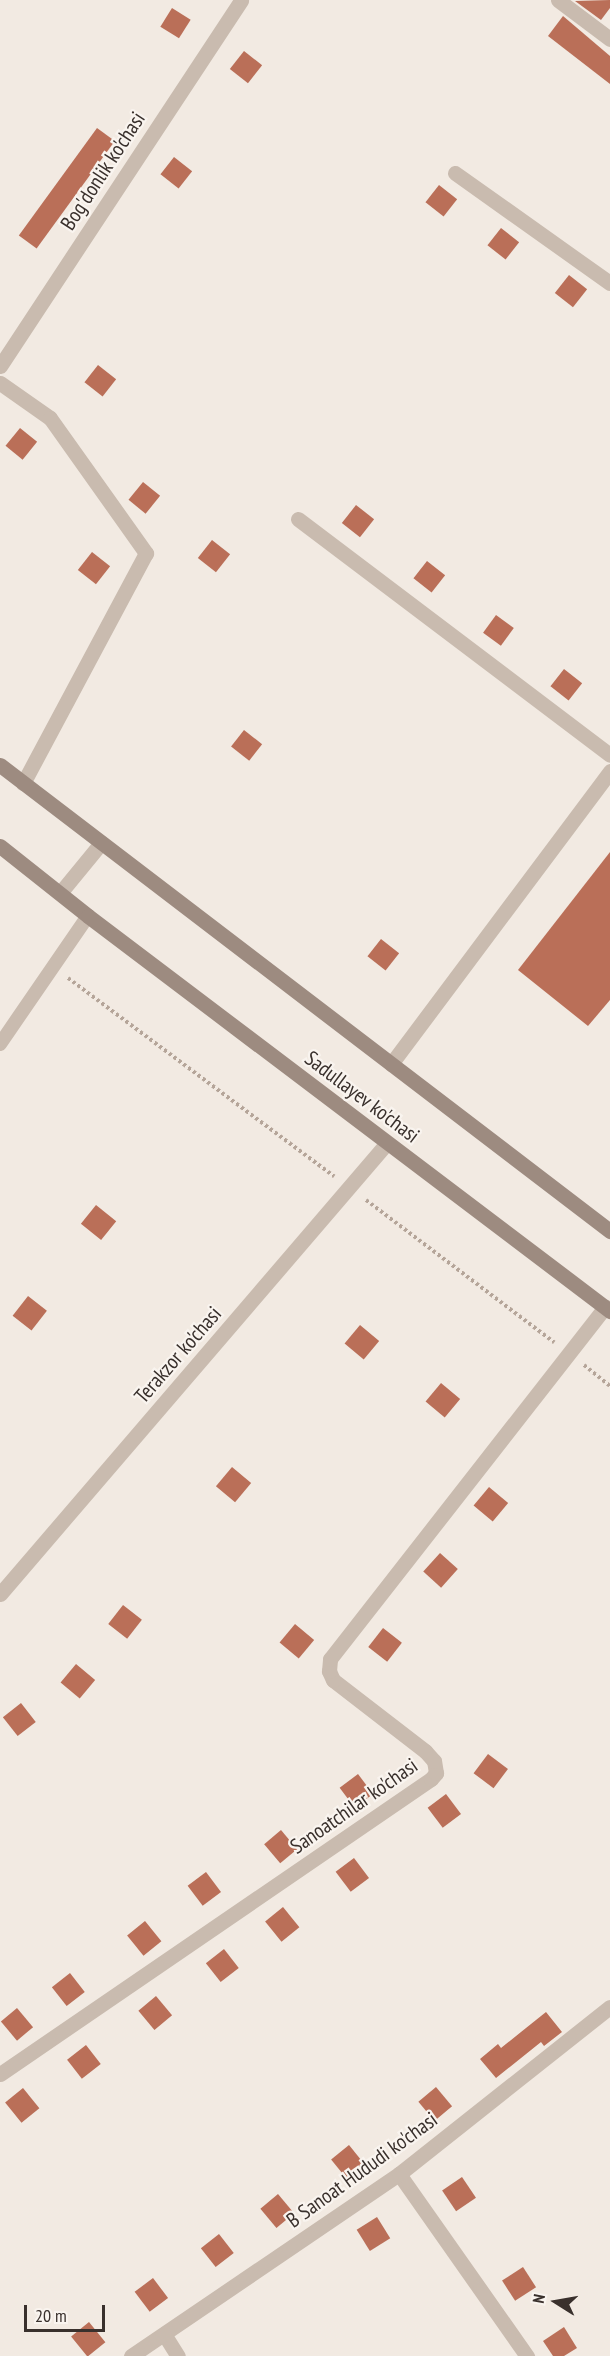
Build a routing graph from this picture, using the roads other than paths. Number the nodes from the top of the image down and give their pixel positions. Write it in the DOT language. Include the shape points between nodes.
graph roads {
  1 [pos="241,0"];
  2 [pos="558,0"];
  3 [pos="610,39"];
  4 [pos="454,173"];
  5 [pos="610,283"];
  6 [pos="0,366"];
  7 [pos="0,383"];
  8 [pos="298,519"];
  9 [pos="610,755"];
  10 [pos="0,765"];
  11 [pos="610,771"];
  12 [pos="23,783"];
  13 [pos="101,843"];
  14 [pos="0,846"];
  15 [pos="60,893"];
  16 [pos="88,916"];
  17 [pos="0,1044"];
  18 [pos="391,1065"];
  19 [pos="387,1143"];
  20 [pos="610,1231"];
  21 [pos="608,1309"];
  22 [pos="0,1594"];
  23 [pos="610,2007"];
  24 [pos="0,2074"];
  25 [pos="399,2174"];
  26 [pos="164,2334"];
  27 [pos="130,2356"];
  28 [pos="178,2356"];
  29 [pos="527,2356"];
  1 -- 6 [label="street, Bog'donlik ko'chasi"];
  2 -- 3 [label="street"];
  4 -- 5 [label="street"];
  7 -- 12 [label="street" via="50,418 146,553"];
  8 -- 9 [label="street"];
  10 -- 12 [label="main road, Sadullayev ko'chasi"];
  11 -- 18 [label="street"];
  12 -- 13 [label="main road, Sadullayev ko'chasi"];
  13 -- 15 [label="street"];
  13 -- 18 [label="main road, Sadullayev ko'chasi"];
  14 -- 15 [label="main road, Sadullayev ko'chasi"];
  15 -- 16 [label="main road, Sadullayev ko'chasi"];
  16 -- 17 [label="lane"];
  16 -- 19 [label="main road, Sadullayev ko'chasi"];
  18 -- 20 [label="main road, Sadullayev ko'chasi"];
  19 -- 21 [label="main road, Sadullayev ko'chasi"];
  19 -- 22 [label="street, Terakzor ko'chasi"];
  21 -- 24 [label="street, Sanoatchilar ko'chasi" via="330,1659 333,1680 425,1751 434,1761 436,1773"];
  23 -- 25 [label="street, B Sanoat Hududi ko'chasi"];
  25 -- 26 [label="street, B Sanoat Hududi ko'chasi"];
  25 -- 29 [label="street"];
  26 -- 27 [label="street, B Sanoat Hududi ko'chasi"];
  26 -- 28 [label="street"];
}
